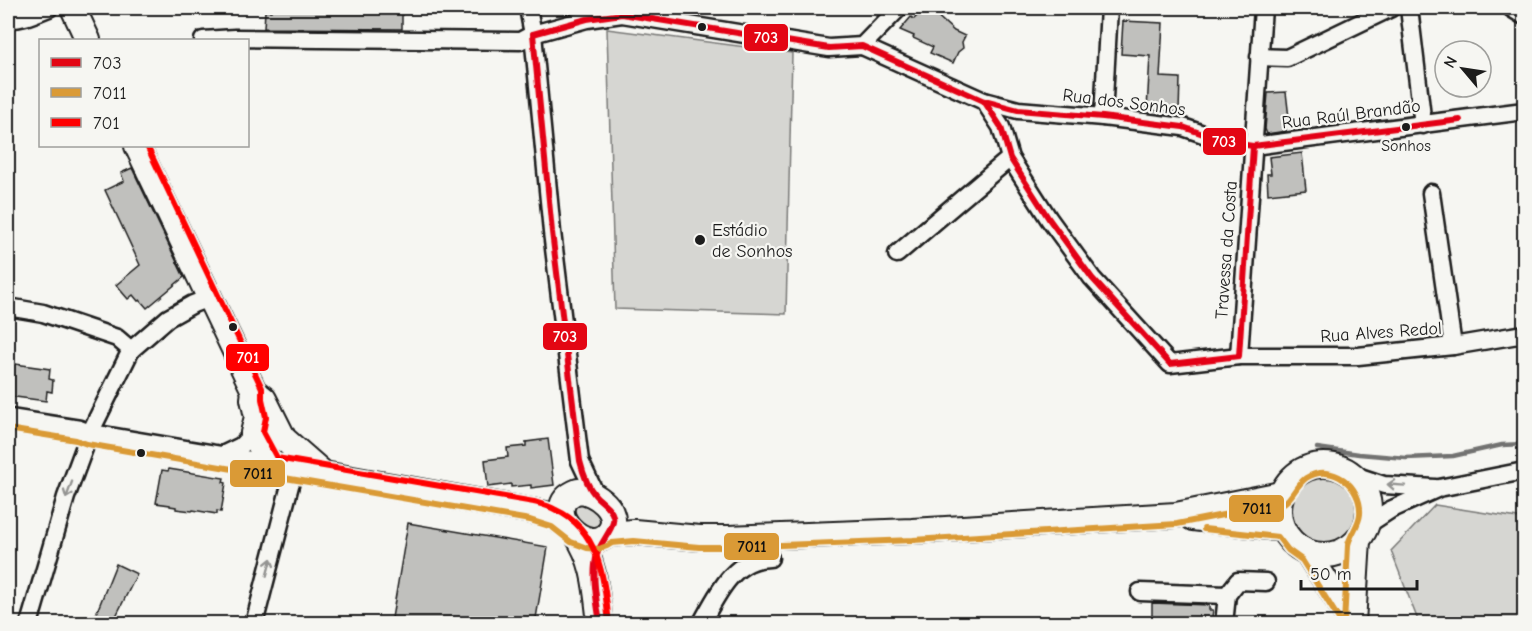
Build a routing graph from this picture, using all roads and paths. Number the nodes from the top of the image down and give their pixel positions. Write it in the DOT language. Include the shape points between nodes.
graph roads {
  1 [pos="49,8"];
  2 [pos="73,8"];
  3 [pos="528,8"];
  4 [pos="899,8"];
  5 [pos="1109,8"];
  6 [pos="1263,8"];
  7 [pos="1391,8"];
  8 [pos="1409,8"];
  9 [pos="1511,8"];
  10 [pos="1524,16"];
  11 [pos="8,19"];
  12 [pos="532,34"];
  13 [pos="88,39"];
  14 [pos="219,39"];
  15 [pos="862,46"];
  16 [pos="1259,57"];
  17 [pos="984,101"];
  18 [pos="1524,111"];
  19 [pos="1103,117"];
  20 [pos="1423,124"];
  21 [pos="1253,146"];
  22 [pos="137,147"];
  23 [pos="1010,158"];
  24 [pos="1431,193"];
  25 [pos="897,254"];
  26 [pos="209,298"];
  27 [pos="8,307"];
  28 [pos="1524,334"];
  29 [pos="1453,346"];
  30 [pos="131,350"];
  31 [pos="1239,356"];
  32 [pos="254,391"];
  33 [pos="8,420"];
  34 [pos="253,433"];
  35 [pos="89,435"];
  36 [pos="284,439"];
  37 [pos="218,457"];
  38 [pos="580,461"];
  39 [pos="283,468"];
  40 [pos="1524,471"];
  41 [pos="324,474"];
  42 [pos="1354,476"];
  43 [pos="1439,488"];
  44 [pos="1281,494"];
  45 [pos="600,500"];
  46 [pos="568,514"];
  47 [pos="1176,515"];
  48 [pos="1282,530"];
  49 [pos="1362,532"];
  50 [pos="658,533"];
  51 [pos="606,536"];
  52 [pos="1308,553"];
  53 [pos="770,558"];
  54 [pos="595,581"];
  55 [pos="1266,582"];
  56 [pos="1140,592"];
  57 [pos="1227,595"];
  58 [pos="1353,623"];
  59 [pos="29,624"];
  60 [pos="254,624"];
  61 [pos="600,624"];
  62 [pos="701,624"];
  63 [pos="1224,624"];
  1 -- 11 [label="street"];
  2 -- 13 [label="main road"];
  3 -- 12 [label="street"];
  4 -- 15 [label="street"];
  5 -- 19 [label="street"];
  6 -- 16 [label="street"];
  7 -- 16 [label="street" via="1287,58"];
  8 -- 20 [label="street"];
  9 -- 10 [label="street"];
  12 -- 14 [label="street" via="520,41"];
  12 -- 15 [label="street" via="622,14 829,48"];
  12 -- 38 [label="street"];
  15 -- 17 [label="street, Rua dos Sonhos"];
  16 -- 21 [label="street"];
  17 -- 19 [label="street, Rua dos Sonhos" via="1018,110"];
  17 -- 23 [label="street" via="1001,127"];
  18 -- 20 [label="street, Rua Raúl Brandão"];
  19 -- 21 [label="street, Rua dos Sonhos" via="1183,127"];
  20 -- 21 [label="street, Rua Raúl Brandão"];
  21 -- 31 [label="street, Travessa da Costa"];
  22 -- 26 [label="main road"];
  23 -- 25 [label="street"];
  23 -- 31 [label="street, Rua Alves Redol" via="1092,278 1170,364"];
  24 -- 29 [label="street"];
  26 -- 30 [label="street" via="168,318"];
  26 -- 32 [label="main road"];
  27 -- 30 [label="street" via="43,313 117,338"];
  28 -- 29 [label="street, Rua Alves Redol"];
  29 -- 31 [label="street, Rua Alves Redol" via="1359,356"];
  30 -- 35 [label="street"];
  32 -- 34 [label="main road" via="257,417"];
  32 -- 36 [label="main road" via="264,399"];
  33 -- 35 [label="street"];
  34 -- 37 [label="street" via="241,446"];
  34 -- 39 [label="main road"];
  35 -- 37 [label="street"];
  35 -- 59 [label="street, one-way" via="66,497"];
  36 -- 39 [label="main road"];
  36 -- 41 [label="main road"];
  37 -- 39 [label="street"];
  38 -- 45 [label="street"];
  38 -- 46 [label="street"];
  39 -- 41 [label="main road"];
  60 -- 39 [label="street, one-way"];
  40 -- 43 [label="street"];
  41 -- 46 [label="main road" via="549,515"];
  43 -- 42 [label="street, one-way" via="1384,485"];
  42 -- 44 [label="main road" via="1342,467 1312,465 1288,481"];
  42 -- 49 [label="main road" via="1368,498 1369,512"];
  43 -- 49 [label="street" via="1390,510"];
  44 -- 47 [label="main road"];
  44 -- 48 [label="main road" via="1278,506"];
  45 -- 46 [label="main road" via="586,491 578,491"];
  45 -- 50 [label="main road" via="626,519"];
  45 -- 51 [label="main road" via="612,514 613,525"];
  46 -- 51 [label="main road" via="588,539"];
  46 -- 54 [label="main road"];
  47 -- 48 [label="main road"];
  47 -- 50 [label="main road" via="728,538"];
  48 -- 52 [label="main road"];
  49 -- 52 [label="main road" via="1347,549 1335,554"];
  49 -- 58 [label="main road"];
  50 -- 51 [label="main road"];
  51 -- 54 [label="main road" via="597,552"];
  52 -- 58 [label="main road"];
  53 -- 62 [label="street" via="747,563 731,575"];
  54 -- 61 [label="main road"];
  55 -- 57 [label="street" via="1238,581"];
  56 -- 57 [label="street"];
  57 -- 63 [label="street"];
}
